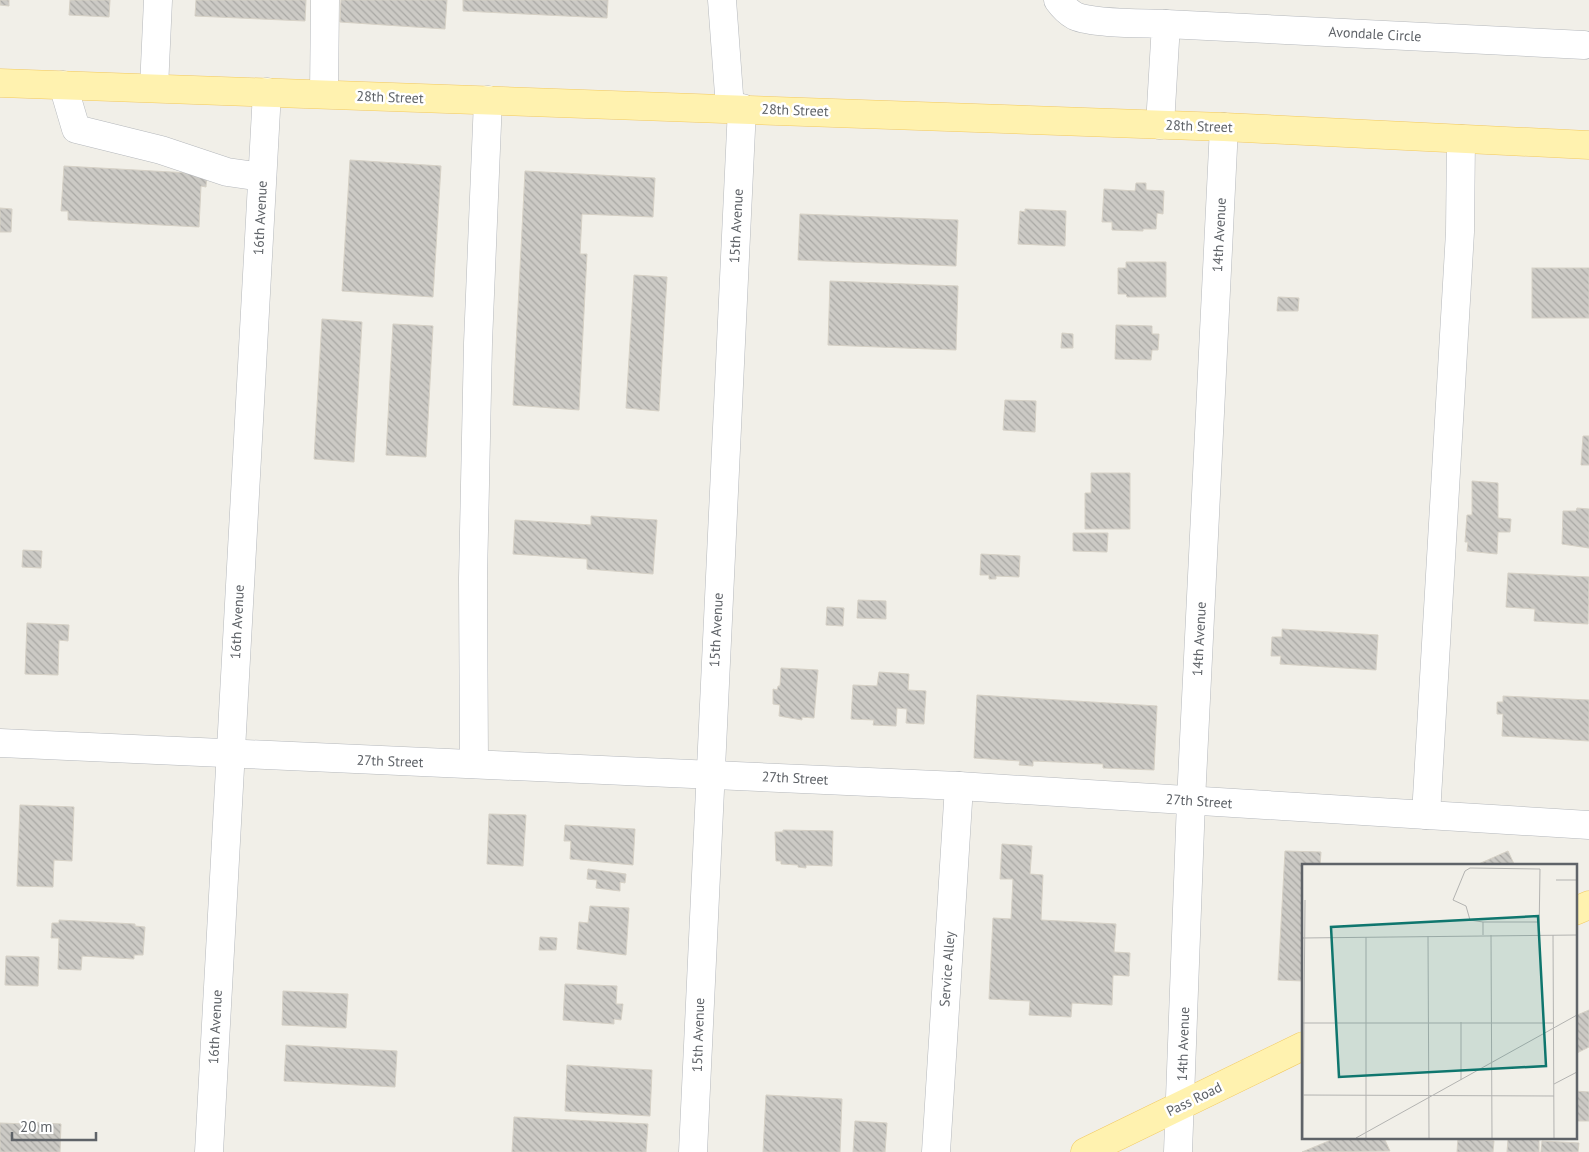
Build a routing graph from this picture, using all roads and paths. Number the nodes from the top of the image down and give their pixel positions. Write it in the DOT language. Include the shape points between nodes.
graph roads {
  1 [pos="158,0"];
  2 [pos="325,0"];
  3 [pos="722,0"];
  4 [pos="1058,0"];
  5 [pos="1166,24"];
  6 [pos="1587,49"];
  7 [pos="0,83"];
  8 [pos="63,85"];
  9 [pos="154,88"];
  10 [pos="267,92"];
  11 [pos="324,94"];
  12 [pos="488,100"];
  13 [pos="736,108"];
  14 [pos="1160,125"];
  15 [pos="1224,127"];
  16 [pos="1461,139"];
  17 [pos="1589,145"];
  18 [pos="262,177"];
  19 [pos="0,743"];
  20 [pos="229,755"];
  21 [pos="474,764"];
  22 [pos="709,774"];
  23 [pos="959,786"];
  24 [pos="1191,801"];
  25 [pos="1426,815"];
  26 [pos="1589,825"];
  27 [pos="1589,904"];
  28 [pos="1576,910"];
  29 [pos="1302,1046"];
  30 [pos="1181,1106"];
  31 [pos="209,1152"];
  32 [pos="693,1152"];
  33 [pos="936,1152"];
  34 [pos="1085,1152"];
  35 [pos="1178,1152"];
  1 -- 9 [label="street"];
  2 -- 11 [label="street"];
  3 -- 13 [label="street, 15th Avenue"];
  4 -- 5 [label="street, Avondale Circle" via="1076,16 1092,20"];
  5 -- 6 [label="street, Avondale Circle"];
  5 -- 14 [label="street"];
  7 -- 8 [label="main road, 28th Street"];
  8 -- 9 [label="main road, 28th Street"];
  8 -- 18 [label="street" via="76,129 162,150 227,172"];
  9 -- 10 [label="main road, 28th Street"];
  10 -- 11 [label="main road, 28th Street"];
  10 -- 18 [label="street, 16th Avenue"];
  11 -- 12 [label="main road, 28th Street"];
  12 -- 13 [label="main road, 28th Street"];
  12 -- 21 [label="street" via="473,578"];
  13 -- 14 [label="main road, 28th Street"];
  13 -- 22 [label="street, 15th Avenue"];
  14 -- 15 [label="main road, 28th Street"];
  15 -- 16 [label="main road, 28th Street"];
  15 -- 24 [label="street, 14th Avenue"];
  16 -- 17 [label="main road, 28th Street"];
  16 -- 25 [label="street" via="1460,242"];
  18 -- 20 [label="street, 16th Avenue"];
  19 -- 20 [label="street, 27th Street"];
  20 -- 21 [label="street, 27th Street"];
  20 -- 31 [label="street, 16th Avenue"];
  21 -- 22 [label="street, 27th Street"];
  22 -- 23 [label="street, 27th Street"];
  22 -- 32 [label="street, 15th Avenue"];
  23 -- 24 [label="street, 27th Street"];
  23 -- 33 [label="street, Service Alley"];
  24 -- 25 [label="street, 27th Street"];
  24 -- 30 [label="street, 14th Avenue"];
  25 -- 26 [label="street, 27th Street"];
  27 -- 28 [label="main road"];
  29 -- 30 [label="main road, Pass Road"];
  30 -- 34 [label="main road, Pass Road"];
  30 -- 35 [label="street, 14th Avenue"];
}
